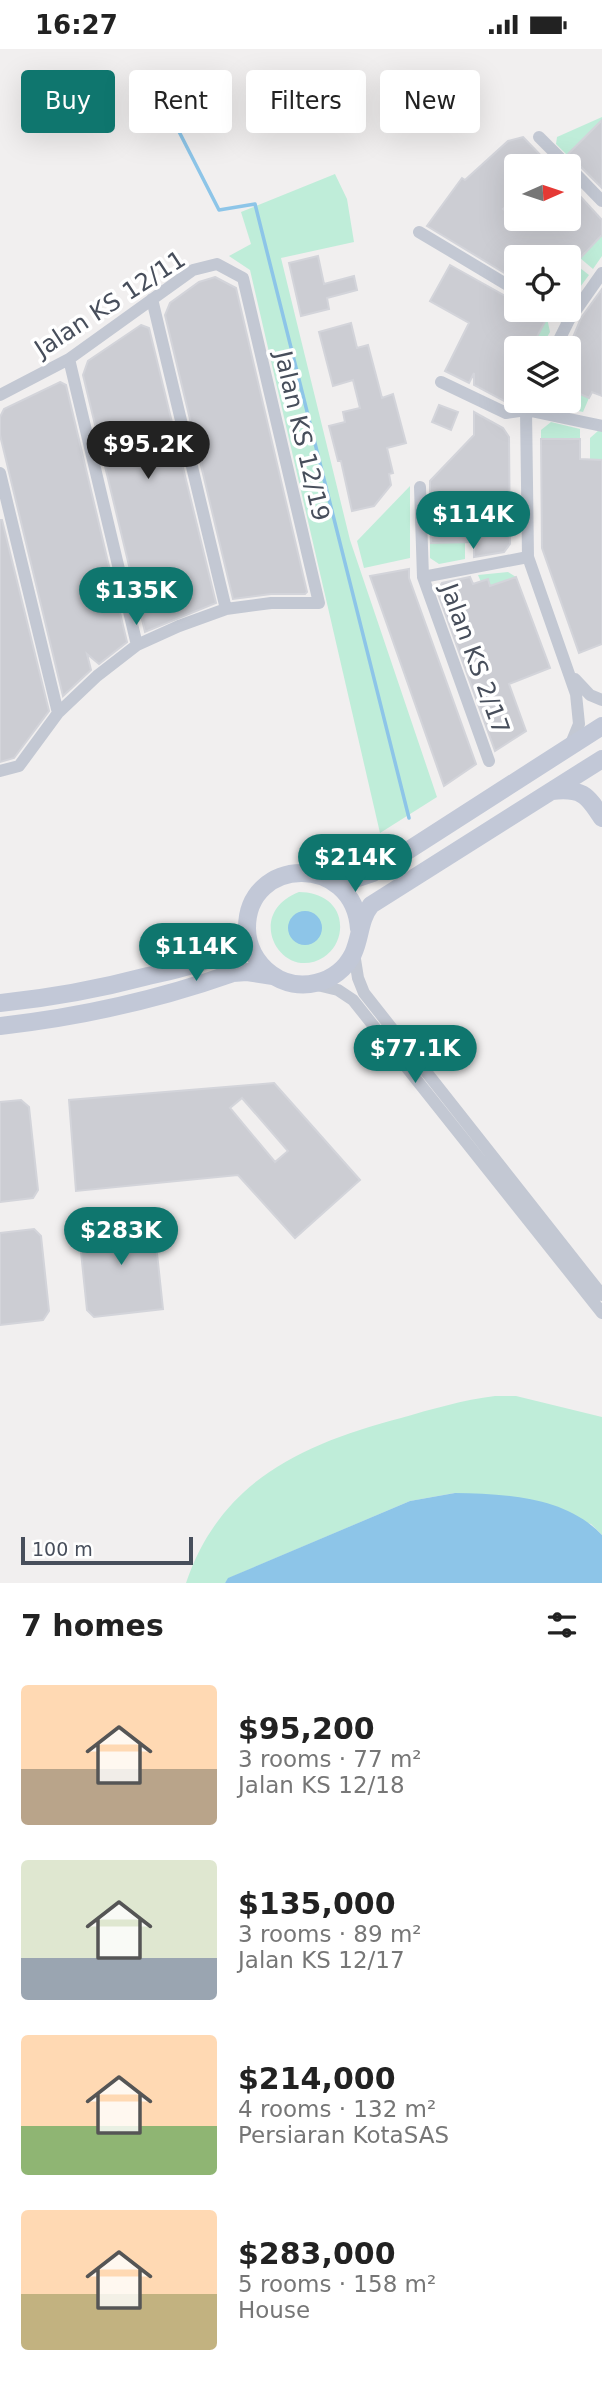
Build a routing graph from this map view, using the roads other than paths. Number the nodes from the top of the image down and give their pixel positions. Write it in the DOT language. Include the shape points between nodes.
graph roads {
  1 [pos="538,137"];
  2 [pos="555,154"];
  3 [pos="581,180"];
  4 [pos="602,201"];
  5 [pos="419,232"];
  6 [pos="602,273"];
  7 [pos="243,278"];
  8 [pos="504,283"];
  9 [pos="152,299"];
  10 [pos="581,303"];
  11 [pos="69,359"];
  12 [pos="441,382"];
  13 [pos="0,395"];
  14 [pos="504,412"];
  15 [pos="528,413"];
  16 [pos="556,413"];
  17 [pos="602,426"];
  18 [pos="0,473"];
  19 [pos="420,487"];
  20 [pos="528,557"];
  21 [pos="423,577"];
  22 [pos="226,610"];
  23 [pos="137,645"];
  24 [pos="571,674"];
  25 [pos="602,700"];
  26 [pos="58,713"];
  27 [pos="602,726"];
  28 [pos="569,747"];
  29 [pos="602,759"];
  30 [pos="489,761"];
  31 [pos="0,771"];
  32 [pos="551,791"];
  33 [pos="602,818"];
  34 [pos="331,880"];
  35 [pos="247,928"];
  36 [pos="359,929"];
  37 [pos="354,953"];
  38 [pos="275,977"];
  39 [pos="313,984"];
  40 [pos="0,1003"];
  41 [pos="0,1027"];
  42 [pos="602,1295"];
  43 [pos="602,1313"];
  1 -- 2 [label="street"];
  3 -- 4 [label="street"];
  5 -- 8 [label="street"];
  6 -- 10 [label="street"];
  7 -- 9 [label="street, Jalan KS 12/11" via="217,264 193,270"];
  7 -- 22 [label="street, Jalan KS 12/19" via="319,603 271,603"];
  9 -- 11 [label="street, Jalan KS 12/11"];
  9 -- 22 [label="street"];
  11 -- 13 [label="street, Jalan KS 12/11"];
  11 -- 23 [label="street"];
  12 -- 14 [label="street"];
  15 -- 20 [label="street"];
  16 -- 17 [label="street"];
  18 -- 26 [label="street"];
  19 -- 21 [label="street, Jalan KS 2/17"];
  20 -- 21 [label="street"];
  20 -- 24 [label="street"];
  21 -- 30 [label="street, Jalan KS 2/17"];
  22 -- 23 [label="street"];
  23 -- 26 [label="street"];
  24 -- 25 [label="street" via="584,690"];
  24 -- 28 [label="street" via="579,724"];
  26 -- 31 [label="street" via="19,766"];
  27 -- 28 [label="main road"];
  28 -- 34 [label="main road" via="373,873"];
  29 -- 32 [label="main road"];
  32 -- 33 [label="main road" via="580,792"];
  32 -- 36 [label="main road" via="381,897 364,913"];
  34 -- 35 [label="main road" via="303,872 275,879 255,900"];
  34 -- 36 [label="main road" via="352,900"];
  35 -- 38 [label="main road" via="255,956"];
  35 -- 40 [label="main road" via="225,951 179,969 111,986"];
  36 -- 37 [label="main road"];
  37 -- 39 [label="main road" via="339,972"];
  37 -- 42 [label="street" via="364,993"];
  38 -- 39 [label="main road" via="293,984"];
  38 -- 41 [label="main road" via="240,972 147,1001"];
  39 -- 43 [label="street" via="338,990 353,1000"];
}
